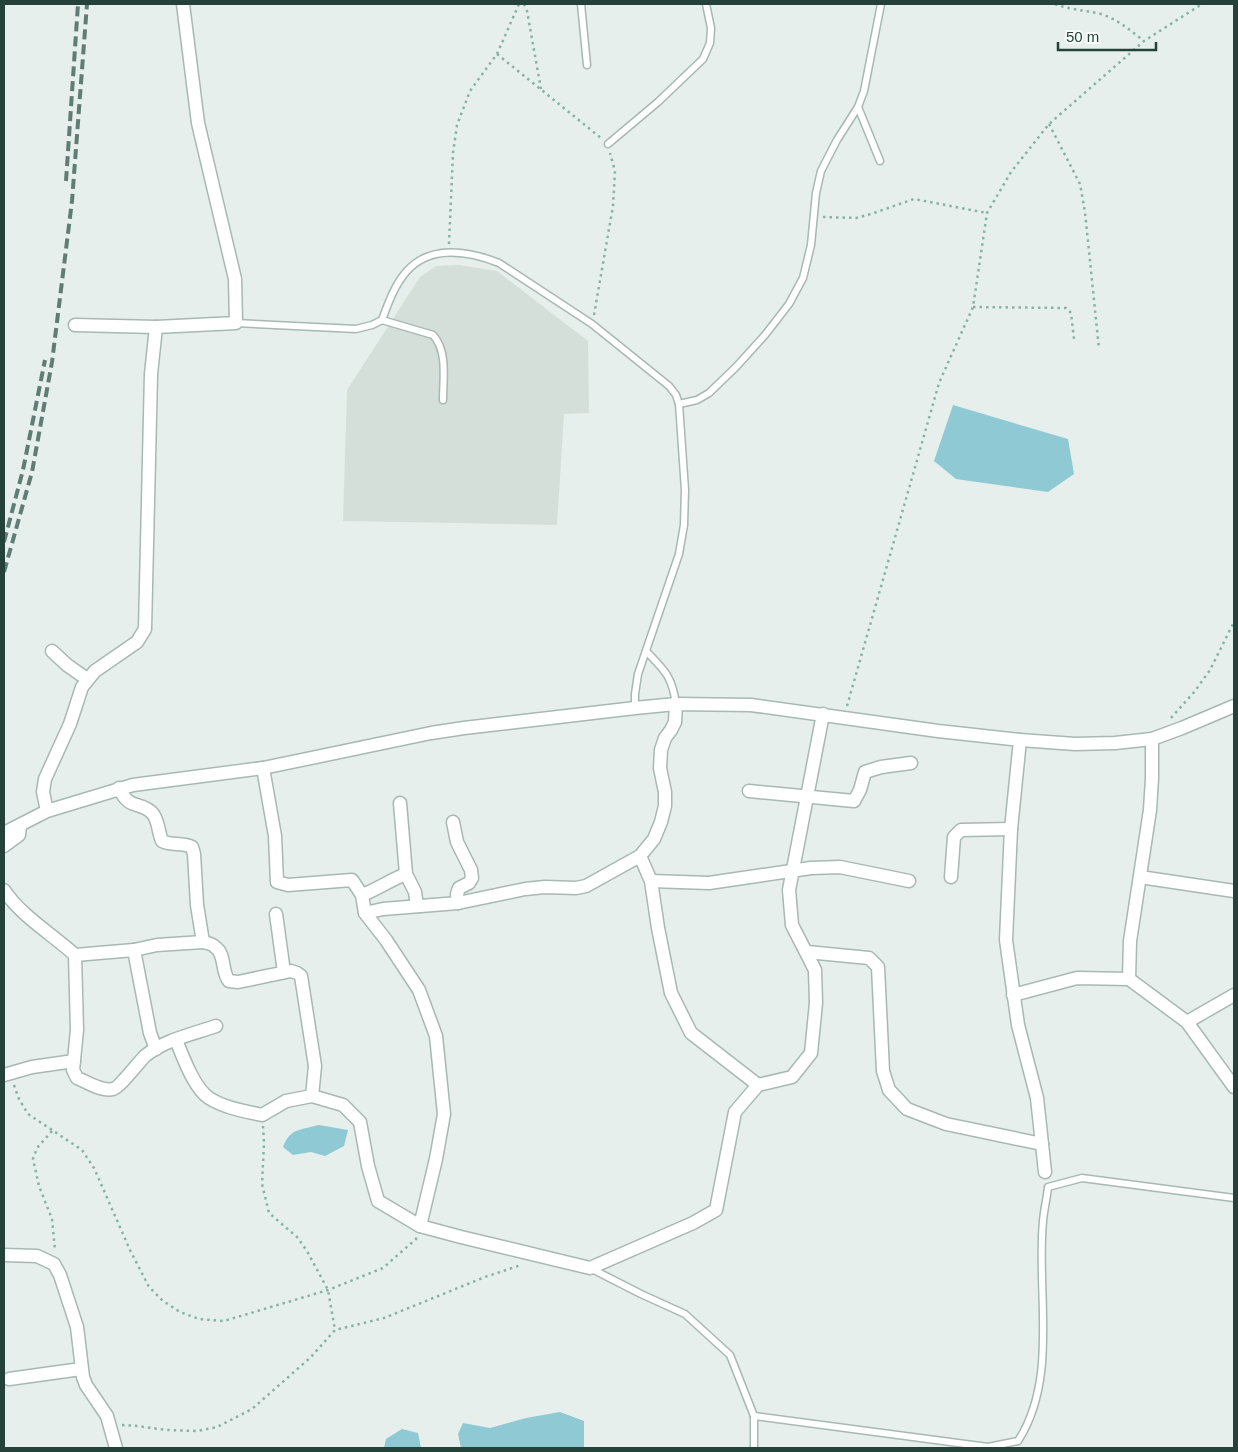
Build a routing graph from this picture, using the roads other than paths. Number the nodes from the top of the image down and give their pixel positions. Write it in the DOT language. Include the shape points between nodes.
graph roads {
  1 [pos="183,4"];
  2 [pos="581,4"];
  3 [pos="706,4"];
  4 [pos="881,4"];
  5 [pos="587,65"];
  6 [pos="858,107"];
  7 [pos="608,144"];
  8 [pos="880,161"];
  9 [pos="382,320"];
  10 [pos="236,323"];
  11 [pos="75,325"];
  12 [pos="156,327"];
  13 [pos="443,400"];
  14 [pos="679,404"];
  15 [pos="52,651"];
  16 [pos="646,651"];
  17 [pos="87,678"];
  18 [pos="676,704"];
  19 [pos="1234,706"];
  20 [pos="634,708"];
  21 [pos="822,714"];
  22 [pos="1152,739"];
  23 [pos="1020,740"];
  24 [pos="911,763"];
  25 [pos="263,768"];
  26 [pos="119,788"];
  27 [pos="749,791"];
  28 [pos="806,798"];
  29 [pos="400,802"];
  30 [pos="47,811"];
  31 [pos="453,822"];
  32 [pos="20,825"];
  33 [pos="1011,830"];
  34 [pos="4,833"];
  35 [pos="4,846"];
  36 [pos="640,856"];
  37 [pos="792,871"];
  38 [pos="406,874"];
  39 [pos="951,877"];
  40 [pos="1140,878"];
  41 [pos="651,881"];
  42 [pos="909,881"];
  43 [pos="1234,891"];
  44 [pos="4,894"];
  45 [pos="362,895"];
  46 [pos="458,903"];
  47 [pos="417,906"];
  48 [pos="365,913"];
  49 [pos="276,914"];
  50 [pos="204,942"];
  51 [pos="134,950"];
  52 [pos="806,952"];
  53 [pos="75,955"];
  54 [pos="284,972"];
  55 [pos="1128,978"];
  56 [pos="1013,995"];
  57 [pos="1234,995"];
  58 [pos="1187,1022"];
  59 [pos="216,1026"];
  60 [pos="176,1040"];
  61 [pos="156,1049"];
  62 [pos="74,1061"];
  63 [pos="7,1074"];
  64 [pos="758,1086"];
  65 [pos="1234,1087"];
  66 [pos="312,1096"];
  67 [pos="1042,1144"];
  68 [pos="1044,1172"];
  69 [pos="1234,1198"];
  70 [pos="420,1226"];
  71 [pos="4,1255"];
  72 [pos="590,1268"];
  73 [pos="81,1369"];
  74 [pos="9,1379"];
  75 [pos="754,1416"];
  76 [pos="116,1448"];
  77 [pos="754,1448"];
  1 -- 10 [label="street" via="198,123 235,279"];
  2 -- 5 [label="lane"];
  3 -- 7 [label="lane" via="711,28 710,43 703,59"];
  4 -- 6 [label="lane"];
  6 -- 8 [label="lane"];
  6 -- 14 [label="lane" via="821,171 811,245 803,278 789,304 765,335 709,393"];
  9 -- 10 [label="lane" via="356,329"];
  9 -- 13 [label="lane" via="433,336 439,342"];
  9 -- 14 [label="lane" via="406,271 421,260 448,252 483,257 499,263 592,324 669,386"];
  10 -- 12 [label="street"];
  11 -- 12 [label="street"];
  12 -- 17 [label="street" via="151,374 145,629 137,642"];
  14 -- 16 [label="lane" via="686,490 684,525 678,554"];
  15 -- 17 [label="street"];
  16 -- 18 [label="lane" via="666,672"];
  16 -- 20 [label="lane" via="638,674"];
  17 -- 30 [label="street" via="45,779 43,792"];
  18 -- 20 [label="street"];
  18 -- 21 [label="street" via="751,705"];
  18 -- 36 [label="street" via="675,722 661,750 665,806 654,839"];
  19 -- 22 [label="street"];
  20 -- 25 [label="street" via="440,732"];
  21 -- 23 [label="street"];
  21 -- 28 [label="street"];
  22 -- 23 [label="street" via="1075,744"];
  22 -- 40 [label="street" via="1150,810"];
  23 -- 33 [label="street"];
  24 -- 28 [label="street" via="882,766 865,772 854,801"];
  25 -- 26 [label="street"];
  25 -- 45 [label="street" via="274,836 277,882 288,885 352,880"];
  26 -- 30 [label="street"];
  26 -- 50 [label="street" via="130,803 153,814 162,841 192,847"];
  27 -- 28 [label="street"];
  28 -- 37 [label="street"];
  29 -- 38 [label="street"];
  30 -- 32 [label="street"];
  31 -- 46 [label="street" via="457,842 472,878 459,888"];
  32 -- 34 [label="street"];
  32 -- 35 [label="street" via="19,835"];
  33 -- 39 [label="street" via="961,830 954,837"];
  33 -- 56 [label="street" via="1006,940"];
  36 -- 41 [label="street"];
  36 -- 46 [label="street" via="586,886 525,889"];
  37 -- 41 [label="street" via="709,883"];
  37 -- 42 [label="street" via="840,868"];
  37 -- 52 [label="street" via="789,890 792,925"];
  38 -- 45 [label="street"];
  38 -- 47 [label="street" via="415,892"];
  40 -- 43 [label="street"];
  40 -- 55 [label="street"];
  41 -- 64 [label="street" via="671,993 691,1033"];
  44 -- 53 [label="street"];
  45 -- 48 [label="street"];
  46 -- 47 [label="street"];
  47 -- 48 [label="street"];
  48 -- 70 [label="street" via="419,990 436,1036 444,1114"];
  49 -- 54 [label="street"];
  50 -- 51 [label="street"];
  50 -- 54 [label="street" via="215,946 220,953 225,977 229,981"];
  51 -- 53 [label="street"];
  51 -- 61 [label="street"];
  52 -- 64 [label="street" via="815,970 816,1003 811,1053 792,1077"];
  52 -- 67 [label="street" via="869,958 878,967 883,1071 889,1090 907,1109 946,1124"];
  53 -- 62 [label="street" via="78,1030"];
  54 -- 66 [label="street" via="292,971 301,976 315,1066"];
  55 -- 56 [label="street" via="1077,978"];
  55 -- 58 [label="street"];
  56 -- 67 [label="street" via="1036,1098"];
  57 -- 58 [label="street"];
  58 -- 65 [label="street"];
  59 -- 60 [label="street"];
  60 -- 61 [label="street"];
  60 -- 66 [label="street" via="190,1074 208,1097 234,1110 262,1115 286,1101"];
  61 -- 62 [label="street" via="114,1089 77,1078"];
  62 -- 63 [label="street"];
  64 -- 72 [label="street" via="735,1112 716,1210"];
  66 -- 70 [label="street" via="343,1105 360,1122 378,1201"];
  67 -- 68 [label="street"];
  69 -- 75 [label="lane" via="1082,1178 1048,1187 1043,1221 1042,1365 1034,1410 1018,1442 988,1447"];
  70 -- 72 [label="street"];
  71 -- 73 [label="street" via="37,1256 54,1264 76,1327"];
  72 -- 75 [label="lane" via="685,1314 730,1355"];
  73 -- 74 [label="street"];
  73 -- 76 [label="street" via="86,1385 107,1416"];
  75 -- 77 [label="lane"];
}
